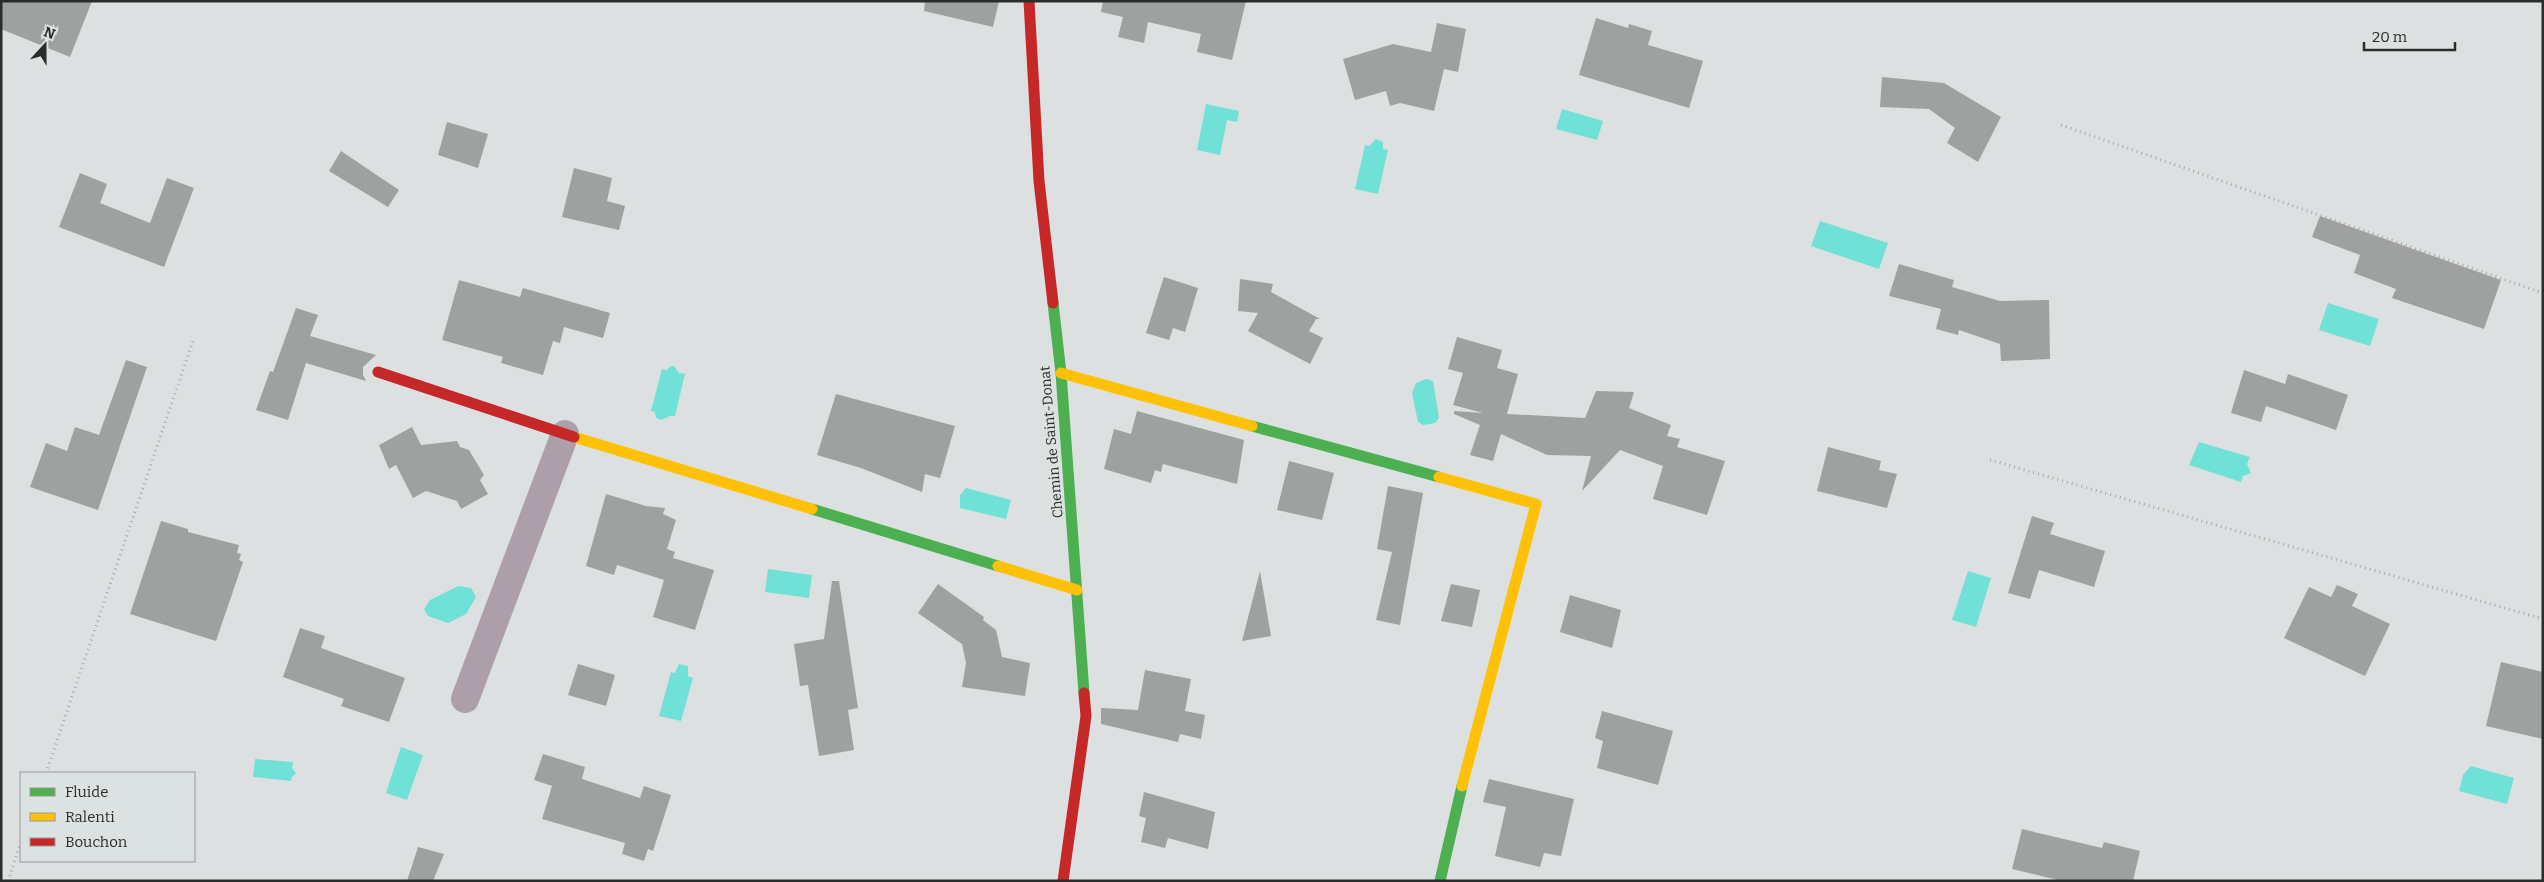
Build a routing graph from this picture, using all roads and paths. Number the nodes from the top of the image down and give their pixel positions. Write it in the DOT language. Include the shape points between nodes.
graph roads {
  1 [pos="1029,1"];
  2 [pos="2061,125"];
  3 [pos="2543,293"];
  4 [pos="193,341"];
  5 [pos="378,372"];
  6 [pos="1061,373"];
  7 [pos="565,434"];
  8 [pos="1990,460"];
  9 [pos="1078,590"];
  10 [pos="2543,619"];
  11 [pos="464,699"];
  12 [pos="46,772"];
  13 [pos="20,845"];
  14 [pos="8,881"];
  15 [pos="1063,881"];
  16 [pos="1440,881"];
  1 -- 6 [label="street, Chemin de Saint-Donat" via="1039,181"];
  2 -- 3 [label="path"];
  4 -- 12 [label="path"];
  5 -- 7 [label="street"];
  6 -- 9 [label="street, Chemin de Saint-Donat"];
  6 -- 16 [label="street" via="1536,504 1456,808"];
  7 -- 9 [label="street"];
  7 -- 11 [label="street"];
  8 -- 10 [label="path"];
  9 -- 15 [label="street, Chemin de Saint-Donat" via="1086,716"];
  13 -- 14 [label="path"];
}
